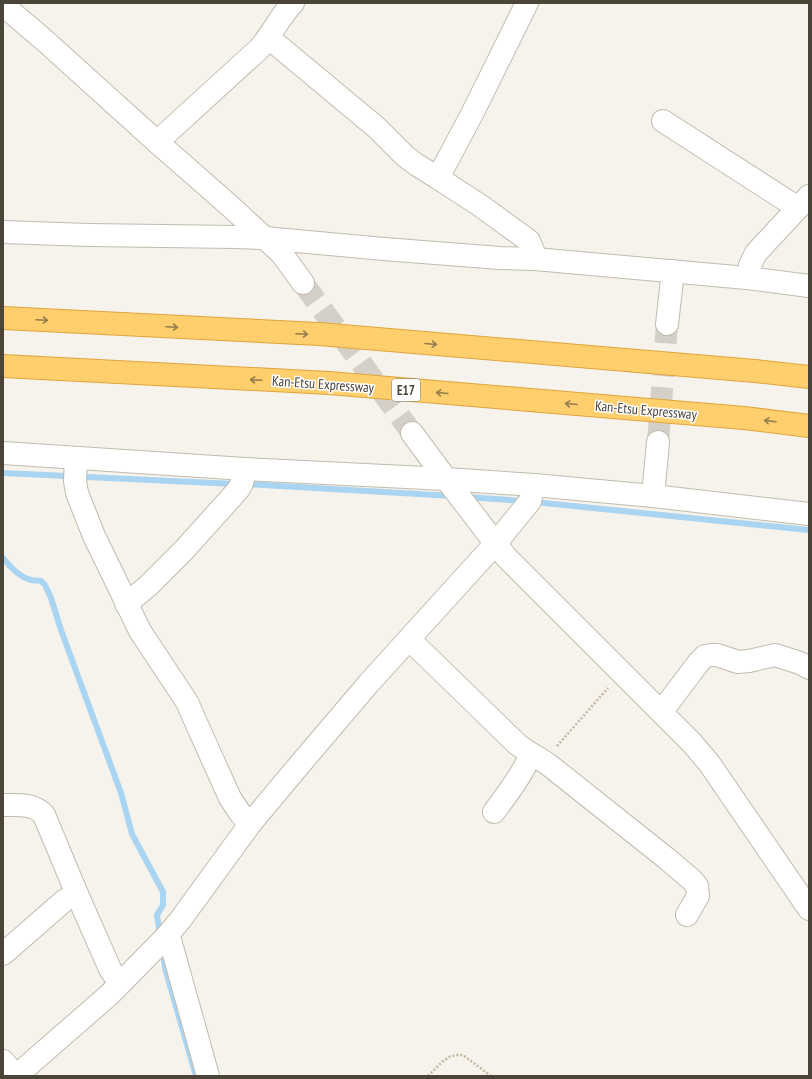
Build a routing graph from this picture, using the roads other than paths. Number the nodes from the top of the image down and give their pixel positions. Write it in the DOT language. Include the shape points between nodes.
graph roads {
  1 [pos="293,3"];
  2 [pos="527,3"];
  3 [pos="3,5"];
  4 [pos="269,38"];
  5 [pos="663,121"];
  6 [pos="157,142"];
  7 [pos="438,178"];
  8 [pos="804,202"];
  9 [pos="3,232"];
  10 [pos="264,238"];
  11 [pos="535,259"];
  12 [pos="673,271"];
  13 [pos="746,278"];
  14 [pos="303,283"];
  15 [pos="809,286"];
  16 [pos="3,318"];
  17 [pos="667,324"];
  18 [pos="3,366"];
  19 [pos="809,377"];
  20 [pos="809,426"];
  21 [pos="412,433"];
  22 [pos="658,442"];
  23 [pos="3,454"];
  24 [pos="76,458"];
  25 [pos="245,469"];
  26 [pos="446,479"];
  27 [pos="534,485"];
  28 [pos="653,496"];
  29 [pos="809,514"];
  30 [pos="495,544"];
  31 [pos="126,604"];
  32 [pos="409,639"];
  33 [pos="809,668"];
  34 [pos="662,711"];
  35 [pos="538,758"];
  36 [pos="5,809"];
  37 [pos="494,812"];
  38 [pos="250,824"];
  39 [pos="77,894"];
  40 [pos="809,909"];
  41 [pos="687,915"];
  42 [pos="166,936"];
  43 [pos="3,954"];
  44 [pos="121,983"];
  45 [pos="3,1061"];
  46 [pos="16,1076"];
  47 [pos="208,1076"];
  1 -- 4 [label="street" via="276,23"];
  2 -- 7 [label="street"];
  3 -- 6 [label="street"];
  4 -- 6 [label="street"];
  4 -- 7 [label="street" via="377,128 405,156"];
  5 -- 8 [label="street"];
  6 -- 10 [label="street"];
  7 -- 11 [label="street" via="529,241"];
  8 -- 13 [label="street" via="756,253"];
  9 -- 10 [label="street"];
  10 -- 11 [label="street"];
  10 -- 14 [label="street" via="282,254"];
  11 -- 12 [label="street"];
  12 -- 13 [label="street"];
  12 -- 17 [label="street"];
  13 -- 15 [label="street"];
  16 -- 19 [label="highway, one-way" via="319,334"];
  20 -- 18 [label="highway, Kan-Etsu Expressway / E17, one-way" via="744,418 329,384"];
  21 -- 26 [label="street"];
  22 -- 28 [label="street"];
  23 -- 24 [label="street"];
  24 -- 25 [label="street"];
  24 -- 31 [label="street" via="75,481 79,499"];
  25 -- 26 [label="street"];
  25 -- 31 [label="street" via="238,490 184,550"];
  26 -- 27 [label="street"];
  26 -- 30 [label="street"];
  27 -- 28 [label="street"];
  27 -- 30 [label="street" via="528,504"];
  28 -- 29 [label="street"];
  30 -- 32 [label="street"];
  30 -- 34 [label="street" via="506,558"];
  31 -- 38 [label="street" via="140,632 187,702 230,798"];
  32 -- 35 [label="street" via="517,744"];
  32 -- 38 [label="street"];
  33 -- 34 [label="street" via="800,662 775,655 738,662 717,655 705,656"];
  34 -- 40 [label="street" via="709,763"];
  35 -- 37 [label="street" via="526,765"];
  35 -- 41 [label="street" via="692,880 697,886 698,896"];
  36 -- 39 [label="street" via="30,806 41,811"];
  38 -- 42 [label="street"];
  39 -- 43 [label="street" via="66,900"];
  39 -- 44 [label="street" via="110,969"];
  42 -- 44 [label="street"];
  42 -- 47 [label="street" via="170,940"];
  44 -- 46 [label="street"];
  45 -- 46 [label="street"];
}
